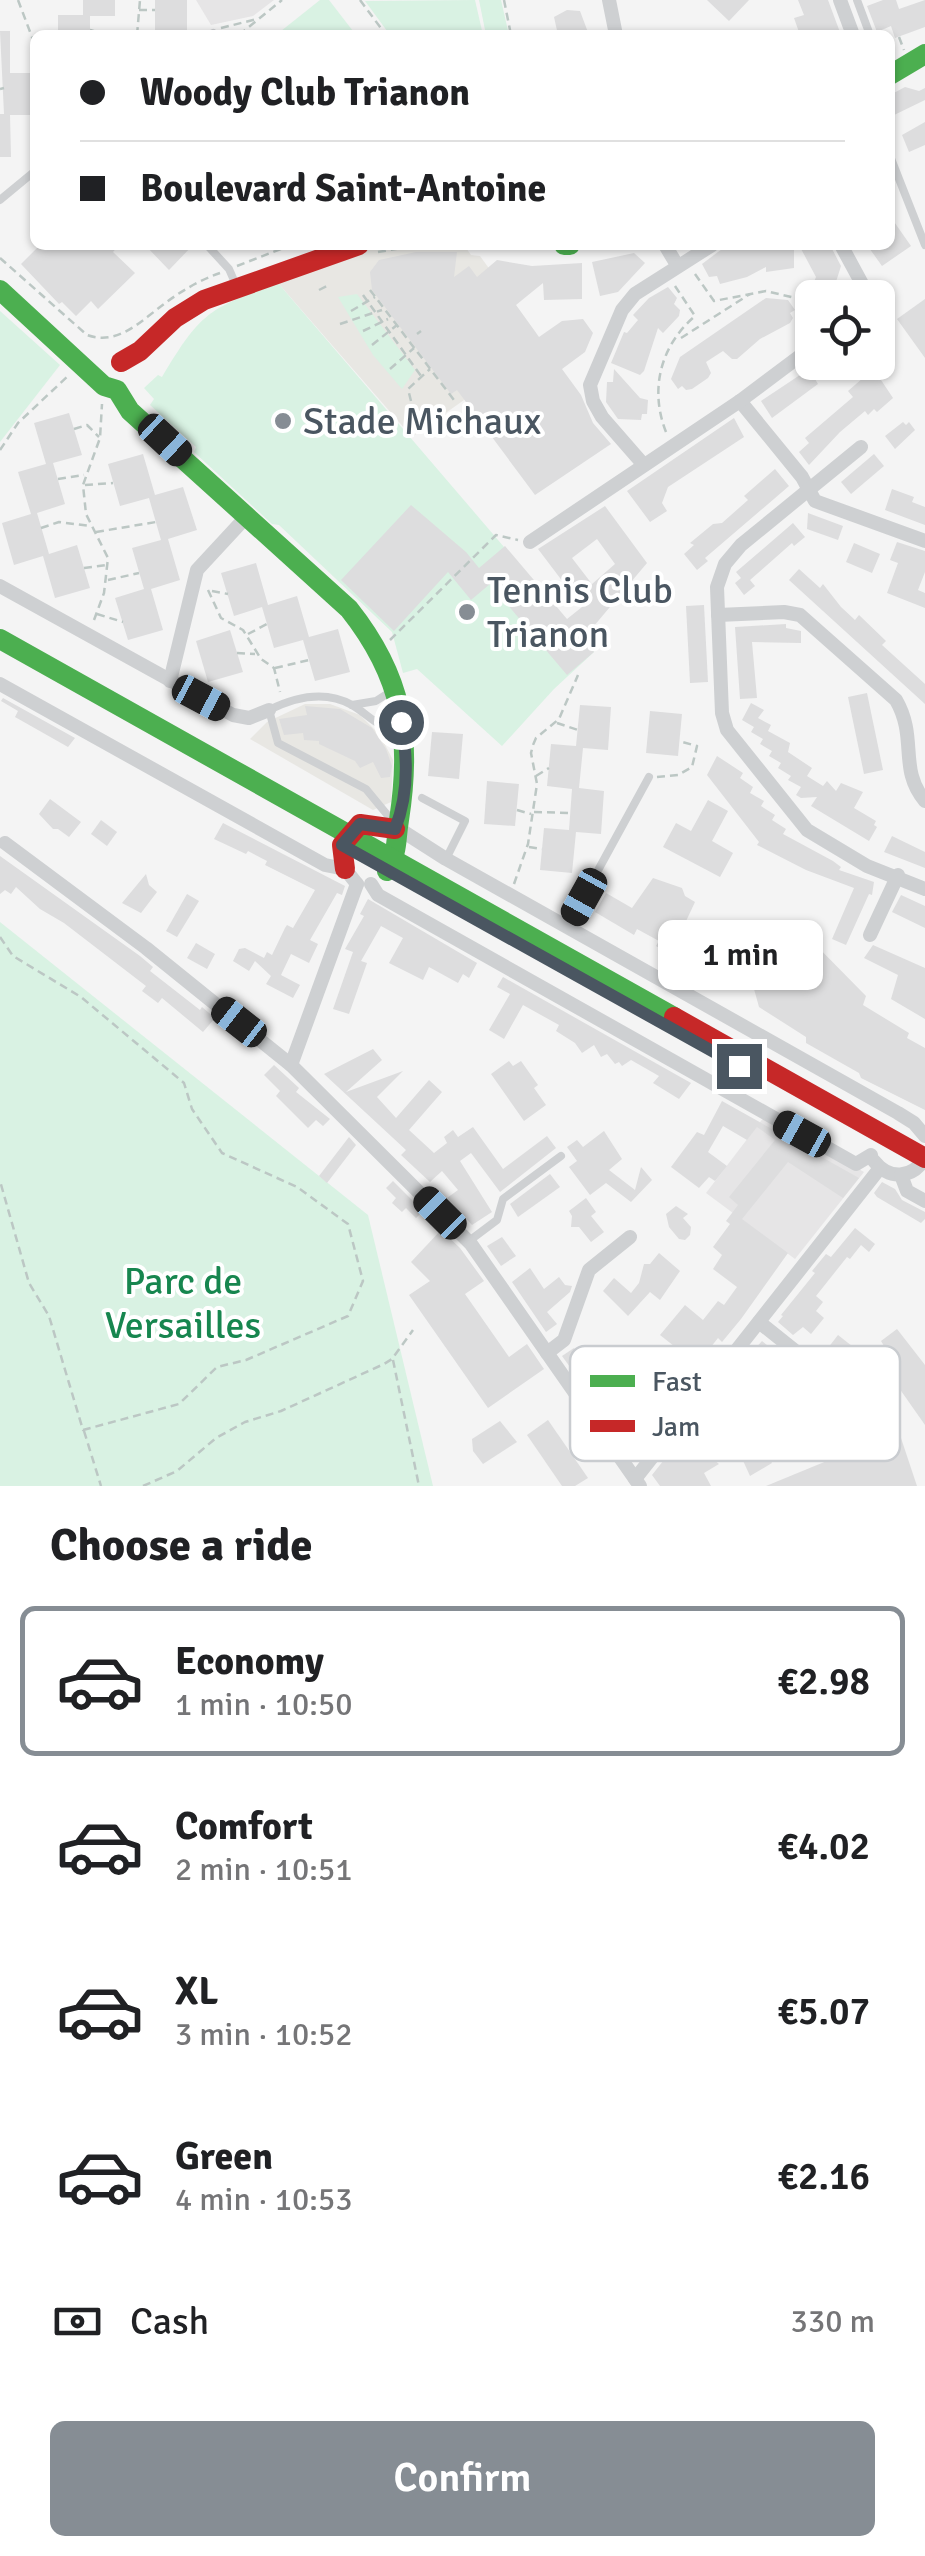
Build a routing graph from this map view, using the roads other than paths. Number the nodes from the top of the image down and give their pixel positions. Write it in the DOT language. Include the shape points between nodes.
graph roads {
  1 [pos="608,0"];
  2 [pos="840,0"];
  3 [pos="857,0"];
  4 [pos="615,30"];
  5 [pos="851,30"];
  6 [pos="868,30"];
  7 [pos="918,61"];
  8 [pos="895,72"];
  9 [pos="895,169"];
  10 [pos="30,176"];
  11 [pos="0,200"];
  12 [pos="925,245"];
  13 [pos="212,250"];
  14 [pos="361,250"];
  15 [pos="668,250"];
  16 [pos="703,250"];
  17 [pos="844,250"];
  18 [pos="676,266"];
  19 [pos="861,280"];
  20 [pos="237,286"];
  21 [pos="0,290"];
  22 [pos="795,360"];
  23 [pos="115,377"];
  24 [pos="740,400"];
  25 [pos="861,447"];
  26 [pos="643,464"];
  27 [pos="808,489"];
  28 [pos="247,516"];
  29 [pos="925,541"];
  30 [pos="530,542"];
  31 [pos="0,586"];
  32 [pos="718,615"];
  33 [pos="0,639"];
  34 [pos="0,654"];
  35 [pos="170,682"];
  36 [pos="0,684"];
  37 [pos="394,690"];
  38 [pos="352,705"];
  39 [pos="275,707"];
  40 [pos="403,731"];
  41 [pos="649,777"];
  42 [pos="422,798"];
  43 [pos="925,801"];
  44 [pos="396,828"];
  45 [pos="5,843"];
  46 [pos="446,859"];
  47 [pos="356,861"];
  48 [pos="898,876"];
  49 [pos="925,888"];
  50 [pos="567,927"];
  51 [pos="870,934"];
  52 [pos="292,1065"];
  53 [pos="906,1119"];
  54 [pos="924,1130"];
  55 [pos="874,1148"];
  56 [pos="561,1156"];
  57 [pos="918,1168"];
  58 [pos="925,1201"];
  59 [pos="630,1237"];
  60 [pos="468,1242"];
  61 [pos="759,1322"];
  62 [pos="741,1346"];
  63 [pos="789,1346"];
  64 [pos="547,1353"];
  65 [pos="570,1386"];
  66 [pos="623,1461"];
  67 [pos="654,1461"];
  68 [pos="638,1482"];
  1 -- 4 [label="street"];
  2 -- 5 [label="street"];
  3 -- 6 [label="lane"];
  7 -- 8 [label="main road"];
  9 -- 12 [label="lane"];
  10 -- 11 [label="lane"];
  13 -- 20 [label="lane"];
  14 -- 20 [label="main road"];
  15 -- 18 [label="street"];
  16 -- 18 [label="street"];
  17 -- 19 [label="street"];
  18 -- 26 [label="street" via="622,310 590,385 602,417"];
  20 -- 23 [label="main road" via="184,311"];
  21 -- 23 [label="main road" via="80,359"];
  22 -- 24 [label="street"];
  23 -- 28 [label="main road" via="130,411"];
  24 -- 26 [label="street"];
  24 -- 27 [label="street"];
  25 -- 27 [label="street"];
  26 -- 30 [label="street"];
  27 -- 29 [label="street" via="815,502"];
  27 -- 32 [label="street" via="729,557 718,578"];
  28 -- 35 [label="street" via="197,570"];
  28 -- 37 [label="main road" via="349,609 377,648"];
  31 -- 35 [label="street"];
  32 -- 43 [label="street" via="800,615 896,700 906,717 911,780"];
  32 -- 48 [label="street" via="722,713 732,739 798,823 866,866"];
  33 -- 47 [label="main road"];
  34 -- 47 [label="main road"];
  35 -- 39 [label="street" via="242,718"];
  36 -- 47 [label="street"];
  37 -- 38 [label="lane"];
  37 -- 40 [label="main road"];
  38 -- 39 [label="lane" via="320,696"];
  38 -- 40 [label="lane" via="390,730"];
  39 -- 44 [label="lane" via="278,742 366,789"];
  40 -- 44 [label="main road" via="406,782"];
  41 -- 50 [label="lane"];
  42 -- 46 [label="lane" via="465,821"];
  44 -- 46 [label="street"];
  44 -- 47 [label="main road" via="399,848"];
  44 -- 47 [label="main road" via="360,824"];
  45 -- 52 [label="street"];
  46 -- 50 [label="street"];
  47 -- 52 [label="street"];
  47 -- 55 [label="main road"];
  47 -- 55 [label="street" via="378,896 856,1164"];
  48 -- 49 [label="street"];
  48 -- 51 [label="street"];
  50 -- 53 [label="street"];
  52 -- 60 [label="street"];
  53 -- 54 [label="street"];
  53 -- 55 [label="street" via="889,1120"];
  55 -- 57 [label="main road"];
  55 -- 57 [label="street"];
  55 -- 61 [label="street"];
  56 -- 60 [label="lane" via="503,1198 496,1220"];
  57 -- 58 [label="street" via="907,1191"];
  59 -- 64 [label="street" via="589,1270 564,1340"];
  60 -- 64 [label="street"];
  61 -- 62 [label="street"];
  61 -- 63 [label="street"];
  64 -- 65 [label="street"];
  66 -- 68 [label="street"];
  67 -- 68 [label="street"];
}
